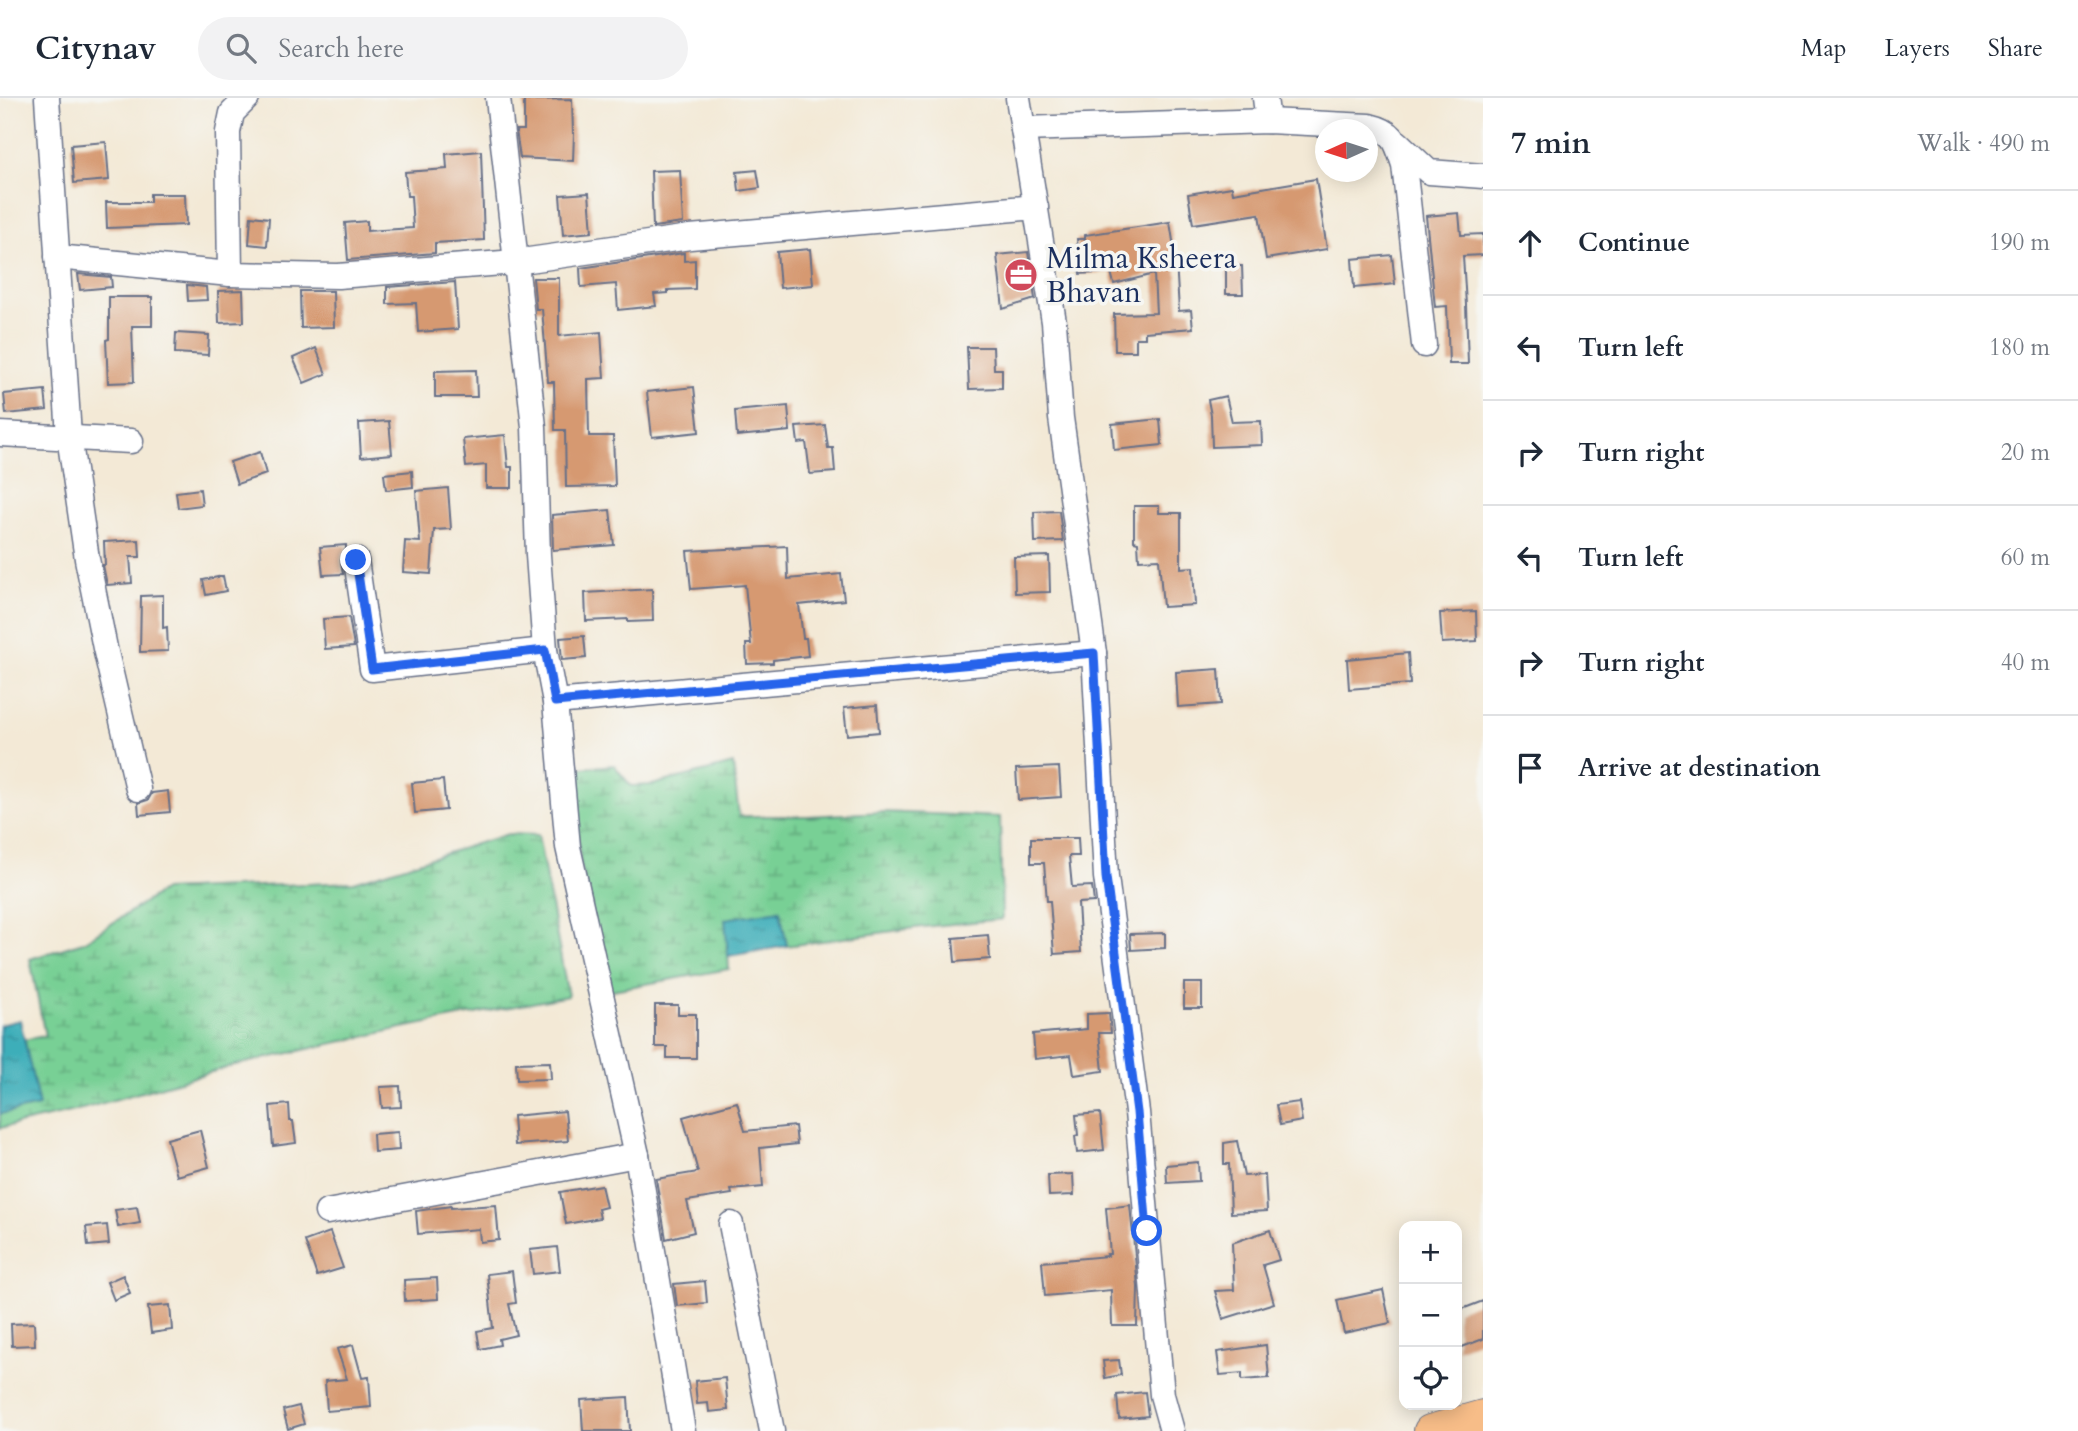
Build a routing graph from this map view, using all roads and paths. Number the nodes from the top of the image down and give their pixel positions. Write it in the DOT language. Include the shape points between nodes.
graph roads {
  1 [pos="47,98"];
  2 [pos="247,98"];
  3 [pos="498,98"];
  4 [pos="1018,98"];
  5 [pos="1266,109"];
  6 [pos="1023,129"];
  7 [pos="1395,140"];
  8 [pos="1483,176"];
  9 [pos="1036,207"];
  10 [pos="57,257"];
  11 [pos="515,262"];
  12 [pos="230,274"];
  13 [pos="1424,345"];
  14 [pos="0,434"];
  15 [pos="69,436"];
  16 [pos="131,441"];
  17 [pos="356,560"];
  18 [pos="545,650"];
  19 [pos="1094,653"];
  20 [pos="555,702"];
  21 [pos="138,789"];
  22 [pos="637,1155"];
  23 [pos="327,1212"];
  24 [pos="731,1224"];
  25 [pos="1483,1416"];
  26 [pos="683,1431"];
  27 [pos="772,1431"];
  28 [pos="1172,1431"];
  29 [pos="1430,1431"];
  1 -- 10 [label="street"];
  2 -- 12 [label="street" via="232,113 228,131"];
  3 -- 11 [label="street"];
  4 -- 6 [label="street"];
  5 -- 6 [label="street"];
  5 -- 7 [label="street" via="1369,126 1384,130"];
  6 -- 9 [label="street"];
  7 -- 8 [label="street" via="1429,172"];
  7 -- 13 [label="street" via="1404,165"];
  9 -- 11 [label="street" via="690,237"];
  9 -- 19 [label="street"];
  10 -- 12 [label="street"];
  10 -- 15 [label="street"];
  11 -- 12 [label="street" via="338,276"];
  11 -- 18 [label="street" via="534,428"];
  14 -- 15 [label="street"];
  15 -- 16 [label="street"];
  15 -- 21 [label="street" via="90,572"];
  17 -- 18 [label="street" via="372,669"];
  18 -- 20 [label="street"];
  19 -- 20 [label="street"];
  19 -- 28 [label="street" via="1106,877 1137,1112 1163,1395"];
  20 -- 22 [label="street" via="568,847"];
  22 -- 23 [label="street"];
  22 -- 26 [label="street"];
  24 -- 27 [label="street"];
  25 -- 29 [label="main road"];
}
